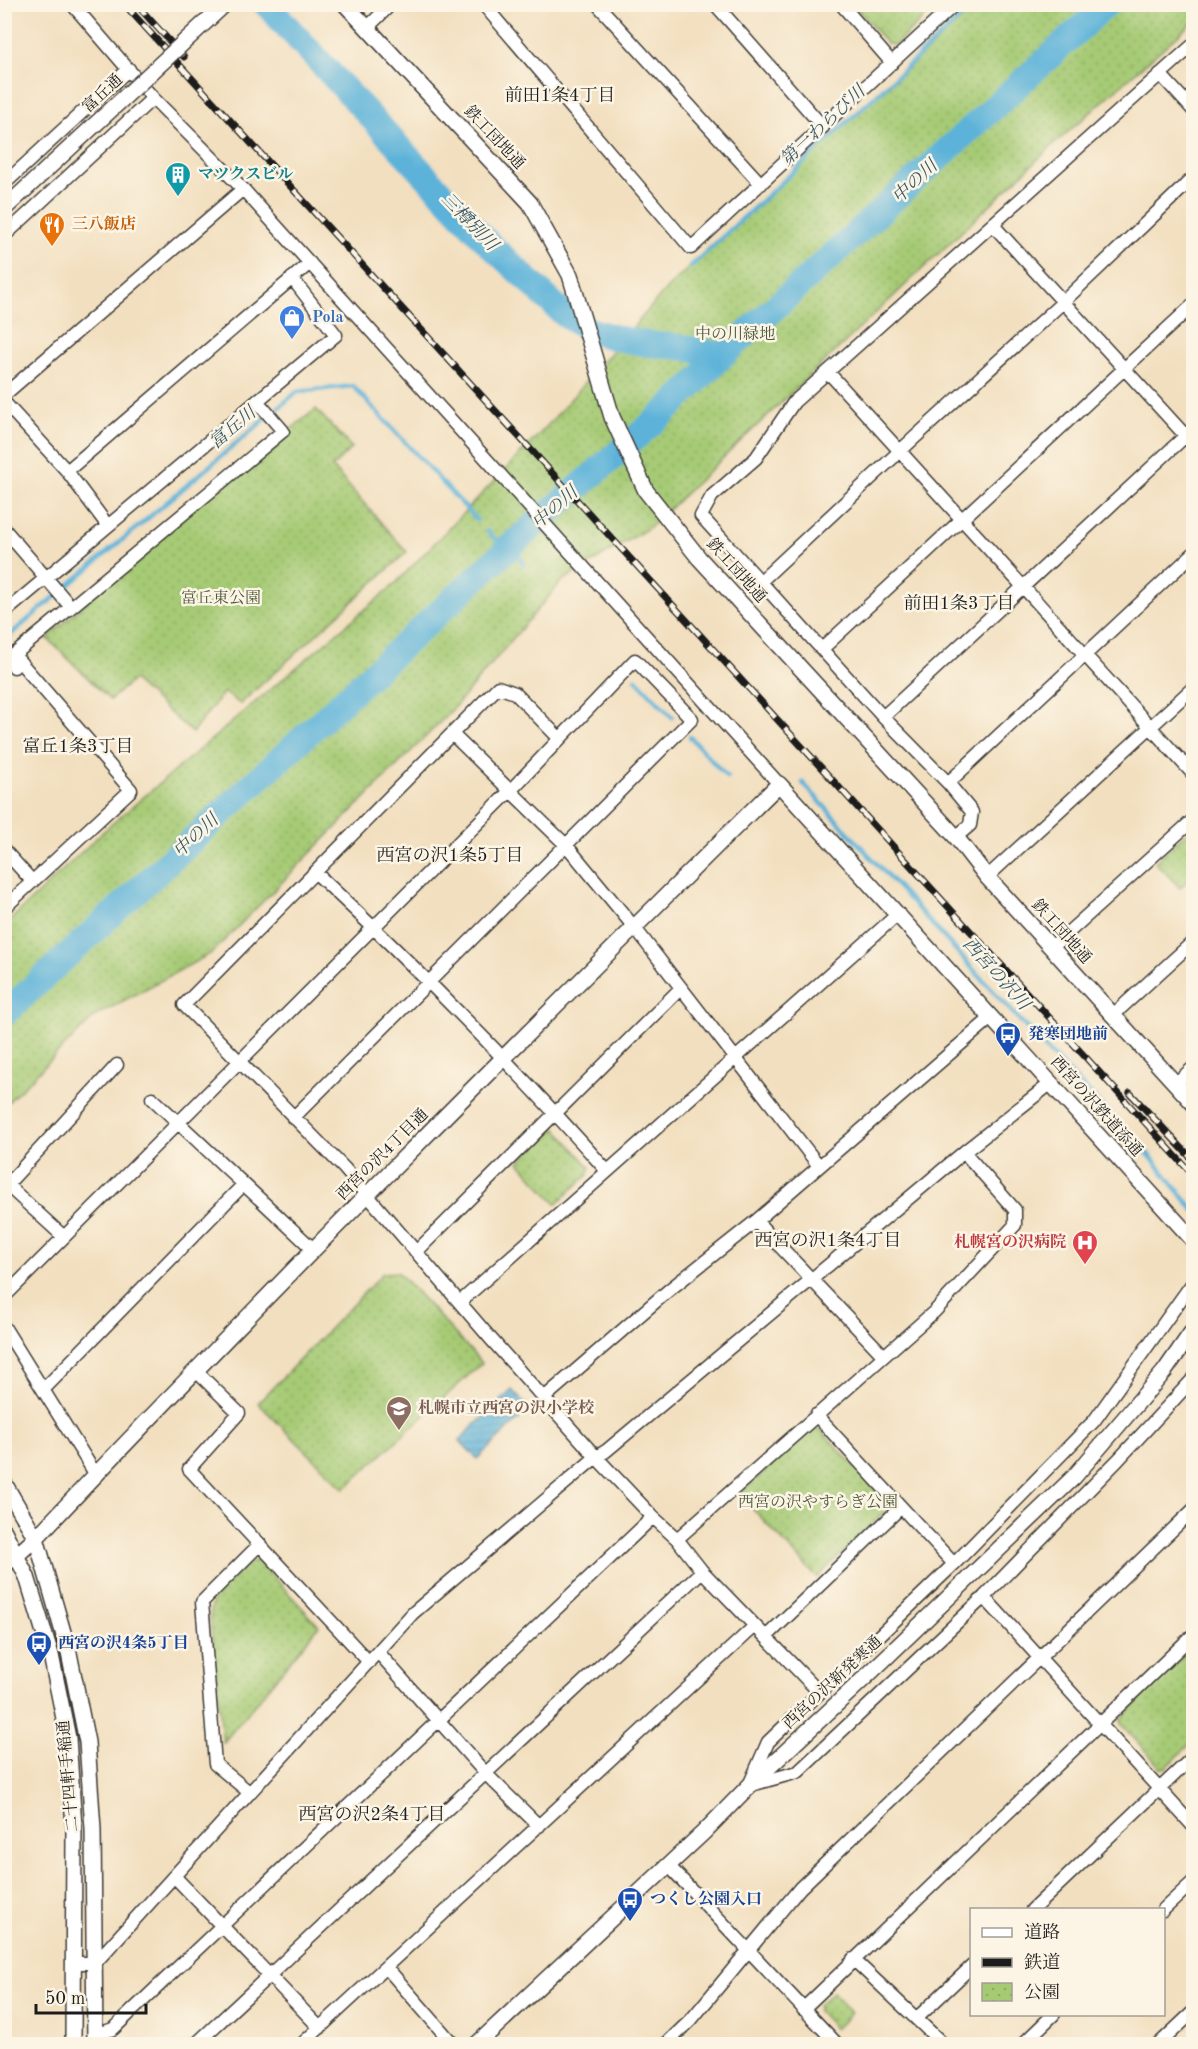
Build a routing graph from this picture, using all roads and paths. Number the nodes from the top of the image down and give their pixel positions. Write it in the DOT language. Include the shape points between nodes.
graph roads {
  1 [pos="72,4"];
  2 [pos="225,4"];
  3 [pos="345,4"];
  4 [pos="391,4"];
  5 [pos="483,4"];
  6 [pos="597,4"];
  7 [pos="715,4"];
  8 [pos="841,4"];
  9 [pos="955,4"];
  10 [pos="367,28"];
  11 [pos="1194,44"];
  12 [pos="892,63"];
  13 [pos="129,69"];
  14 [pos="1160,74"];
  15 [pos="153,98"];
  16 [pos="1194,111"];
  17 [pos="823,127"];
  18 [pos="1194,177"];
  19 [pos="4,184"];
  20 [pos="761,184"];
  21 [pos="243,189"];
  22 [pos="4,209"];
  23 [pos="993,225"];
  24 [pos="4,236"];
  25 [pos="310,263"];
  26 [pos="292,278"];
  27 [pos="1063,302"];
  28 [pos="1194,304"];
  29 [pos="1125,368"];
  30 [pos="828,372"];
  31 [pos="4,395"];
  32 [pos="4,402"];
  33 [pos="259,403"];
  34 [pos="1191,436"];
  35 [pos="900,451"];
  36 [pos="67,471"];
  37 [pos="962,519"];
  38 [pos="108,526"];
  39 [pos="4,529"];
  40 [pos="1194,553"];
  41 [pos="49,579"];
  42 [pos="761,581"];
  43 [pos="1023,587"];
  44 [pos="69,604"];
  45 [pos="4,613"];
  46 [pos="822,649"];
  47 [pos="1086,655"];
  48 [pos="11,661"];
  49 [pos="1194,687"];
  50 [pos="884,717"];
  51 [pos="1150,728"];
  52 [pos="453,735"];
  53 [pos="560,739"];
  54 [pos="1194,775"];
  55 [pos="948,783"];
  56 [pos="779,784"];
  57 [pos="510,791"];
  58 [pos="1194,819"];
  59 [pos="956,837"];
  60 [pos="567,846"];
  61 [pos="4,850"];
  62 [pos="316,873"];
  63 [pos="987,877"];
  64 [pos="32,881"];
  65 [pos="4,908"];
  66 [pos="898,914"];
  67 [pos="374,927"];
  68 [pos="634,927"];
  69 [pos="1194,941"];
  70 [pos="1051,948"];
  71 [pos="429,983"];
  72 [pos="681,988"];
  73 [pos="1112,1016"];
  74 [pos="992,1017"];
  75 [pos="503,1058"];
  76 [pos="735,1058"];
  77 [pos="239,1061"];
  78 [pos="117,1065"];
  79 [pos="1194,1067"];
  80 [pos="1050,1084"];
  81 [pos="1175,1084"];
  82 [pos="152,1098"];
  83 [pos="1194,1104"];
  84 [pos="556,1113"];
  85 [pos="293,1118"];
  86 [pos="179,1122"];
  87 [pos="964,1152"];
  88 [pos="819,1166"];
  89 [pos="607,1172"];
  90 [pos="243,1185"];
  91 [pos="6,1187"];
  92 [pos="368,1195"];
  93 [pos="756,1221"];
  94 [pos="64,1237"];
  95 [pos="1194,1241"];
  96 [pos="314,1250"];
  97 [pos="416,1252"];
  98 [pos="812,1279"];
  99 [pos="1194,1281"];
  100 [pos="4,1298"];
  101 [pos="460,1302"];
  102 [pos="4,1327"];
  103 [pos="1194,1329"];
  104 [pos="884,1356"];
  105 [pos="196,1371"];
  106 [pos="1194,1378"];
  107 [pos="43,1390"];
  108 [pos="544,1398"];
  109 [pos="816,1415"];
  110 [pos="596,1457"];
  111 [pos="96,1475"];
  112 [pos="4,1483"];
  113 [pos="900,1508"];
  114 [pos="1194,1509"];
  115 [pos="653,1517"];
  116 [pos="4,1531"];
  117 [pos="36,1538"];
  118 [pos="677,1539"];
  119 [pos="260,1544"];
  120 [pos="17,1555"];
  121 [pos="954,1564"];
  122 [pos="4,1568"];
  123 [pos="702,1571"];
  124 [pos="984,1598"];
  125 [pos="755,1626"];
  126 [pos="1194,1634"];
  127 [pos="766,1637"];
  128 [pos="373,1657"];
  129 [pos="1038,1657"];
  130 [pos="819,1692"];
  131 [pos="439,1721"];
  132 [pos="1099,1724"];
  133 [pos="1194,1756"];
  134 [pos="486,1774"];
  135 [pos="750,1785"];
  136 [pos="1159,1789"];
  137 [pos="249,1792"];
  138 [pos="539,1826"];
  139 [pos="1194,1827"];
  140 [pos="668,1865"];
  141 [pos="174,1876"];
  142 [pos="1194,1881"];
  143 [pos="1034,1908"];
  144 [pos="1165,1908"];
  145 [pos="222,1926"];
  146 [pos="748,1950"];
  147 [pos="853,1959"];
  148 [pos="73,1963"];
  149 [pos="95,1963"];
  150 [pos="386,1967"];
  151 [pos="970,1968"];
  152 [pos="270,1976"];
  153 [pos="803,2008"];
  154 [pos="1194,2011"];
  155 [pos="1052,2016"];
  156 [pos="916,2019"];
  157 [pos="320,2028"];
  158 [pos="95,2040"];
  159 [pos="73,2044"];
  160 [pos="196,2044"];
  161 [pos="302,2044"];
  162 [pos="453,2044"];
  163 [pos="477,2044"];
  164 [pos="666,2044"];
  165 [pos="837,2044"];
  166 [pos="943,2044"];
  167 [pos="1023,2044"];
  168 [pos="1159,2044"];
  1 -- 13 [label="street"];
  2 -- 22 [label="street, 富丘通, bridge"];
  3 -- 10 [label="street, 鉄工団地通"];
  4 -- 10 [label="street"];
  5 -- 20 [label="street" via="691,248"];
  6 -- 20 [label="street"];
  7 -- 17 [label="street"];
  8 -- 12 [label="street"];
  9 -- 12 [label="street"];
  10 -- 59 [label="street, 鉄工団地通" via="530,203 570,274 612,417 646,491 699,558"];
  11 -- 14 [label="street"];
  12 -- 17 [label="street"];
  13 -- 15 [label="street"];
  13 -- 19 [label="street"];
  14 -- 16 [label="street"];
  14 -- 23 [label="street"];
  15 -- 21 [label="street"];
  15 -- 24 [label="street"];
  17 -- 20 [label="street"];
  18 -- 27 [label="street"];
  21 -- 25 [label="street"];
  21 -- 31 [label="street"];
  23 -- 27 [label="street"];
  23 -- 30 [label="street"];
  25 -- 26 [label="street"];
  25 -- 56 [label="street"];
  26 -- 33 [label="street" via="336,335"];
  26 -- 36 [label="street"];
  27 -- 29 [label="street"];
  27 -- 35 [label="street"];
  28 -- 29 [label="street"];
  29 -- 34 [label="street"];
  29 -- 37 [label="street"];
  30 -- 35 [label="street"];
  30 -- 42 [label="street" via="794,402 756,458 712,496 701,516"];
  32 -- 36 [label="street"];
  33 -- 38 [label="street"];
  33 -- 44 [label="street" via="282,431"];
  34 -- 43 [label="street"];
  35 -- 37 [label="street"];
  35 -- 42 [label="street"];
  36 -- 38 [label="street"];
  37 -- 43 [label="street"];
  37 -- 46 [label="street"];
  38 -- 41 [label="street"];
  39 -- 41 [label="street"];
  40 -- 47 [label="street"];
  41 -- 44 [label="street"];
  41 -- 45 [label="street"];
  42 -- 46 [label="street"];
  43 -- 47 [label="street"];
  43 -- 50 [label="street"];
  44 -- 48 [label="street"];
  46 -- 50 [label="street"];
  47 -- 51 [label="street"];
  47 -- 55 [label="street"];
  48 -- 64 [label="street" via="130,790"];
  49 -- 51 [label="street"];
  50 -- 55 [label="street"];
  51 -- 54 [label="street"];
  51 -- 63 [label="street"];
  52 -- 53 [label="street" via="498,687 515,693"];
  52 -- 57 [label="street"];
  52 -- 62 [label="street"];
  53 -- 57 [label="street"];
  53 -- 60 [label="street" via="635,660 692,719"];
  55 -- 59 [label="street" via="972,812 970,825"];
  56 -- 66 [label="street, 西宮の沢鉄道添通"];
  56 -- 68 [label="street, 西宮の沢4丁目通"];
  57 -- 60 [label="street"];
  57 -- 67 [label="street"];
  58 -- 70 [label="street"];
  59 -- 63 [label="street, 鉄工団地通"];
  60 -- 68 [label="street"];
  60 -- 71 [label="street"];
  61 -- 64 [label="street"];
  62 -- 67 [label="street"];
  62 -- 77 [label="street" via="184,1005"];
  63 -- 70 [label="street, 鉄工団地通"];
  64 -- 65 [label="street"];
  66 -- 74 [label="street, 西宮の沢鉄道添通"];
  66 -- 76 [label="street"];
  67 -- 71 [label="street"];
  67 -- 77 [label="street"];
  68 -- 72 [label="street"];
  68 -- 75 [label="street, 西宮の沢4丁目通"];
  69 -- 73 [label="street"];
  70 -- 73 [label="street, 鉄工団地通"];
  71 -- 75 [label="street"];
  71 -- 85 [label="street"];
  72 -- 76 [label="street"];
  72 -- 84 [label="street"];
  73 -- 81 [label="street, 鉄工団地通"];
  74 -- 80 [label="street, 西宮の沢鉄道添通"];
  74 -- 88 [label="street"];
  75 -- 84 [label="street"];
  75 -- 92 [label="street, 西宮の沢4丁目通"];
  76 -- 88 [label="street"];
  76 -- 89 [label="street"];
  77 -- 85 [label="street"];
  77 -- 86 [label="street"];
  78 -- 91 [label="street"];
  79 -- 81 [label="street"];
  80 -- 87 [label="street"];
  80 -- 95 [label="street, 西宮の沢鉄道添通"];
  81 -- 83 [label="street, 鉄工団地通"];
  82 -- 86 [label="street"];
  84 -- 89 [label="street"];
  84 -- 97 [label="street"];
  85 -- 92 [label="street"];
  86 -- 90 [label="street"];
  86 -- 94 [label="street"];
  87 -- 98 [label="street"];
  87 -- 104 [label="street" via="1015,1209 1015,1225 935,1311"];
  88 -- 93 [label="street"];
  89 -- 101 [label="street"];
  90 -- 96 [label="street"];
  90 -- 107 [label="street"];
  91 -- 94 [label="street"];
  92 -- 96 [label="street, 西宮の沢4丁目通"];
  92 -- 97 [label="street"];
  93 -- 98 [label="street"];
  93 -- 108 [label="street"];
  94 -- 100 [label="street"];
  96 -- 105 [label="street, 西宮の沢4丁目通"];
  97 -- 101 [label="street"];
  98 -- 104 [label="street"];
  98 -- 110 [label="street"];
  99 -- 121 [label="street" via="1094,1421"];
  101 -- 108 [label="street"];
  102 -- 107 [label="street"];
  103 -- 135 [label="street, 西宮の沢新発寒通" via="1164,1372 1074,1477"];
  104 -- 109 [label="street"];
  105 -- 111 [label="street, 西宮の沢4丁目通"];
  105 -- 119 [label="street" via="239,1413 189,1469"];
  106 -- 124 [label="street"];
  107 -- 111 [label="street"];
  108 -- 110 [label="street"];
  109 -- 113 [label="street"];
  109 -- 118 [label="street"];
  110 -- 115 [label="street"];
  110 -- 128 [label="street" via="413,1613"];
  111 -- 117 [label="street, 西宮の沢4丁目通"];
  112 -- 117 [label="street, 二十四軒手稲通"];
  113 -- 121 [label="street"];
  113 -- 127 [label="street"];
  114 -- 129 [label="street"];
  115 -- 118 [label="street"];
  115 -- 131 [label="street"];
  116 -- 120 [label="street, 二十四軒手稲通"];
  117 -- 120 [label="street, 西宮の沢4丁目通"];
  117 -- 149 [label="street, 二十四軒手稲通" via="69,1653 87,1742"];
  118 -- 123 [label="street"];
  119 -- 128 [label="street"];
  119 -- 137 [label="street" via="202,1602 215,1764"];
  120 -- 122 [label="street"];
  120 -- 148 [label="street, 二十四軒手稲通" via="51,1655 68,1738 74,1827"];
  121 -- 130 [label="street"];
  123 -- 125 [label="street"];
  123 -- 134 [label="street"];
  124 -- 129 [label="street"];
  124 -- 135 [label="street" via="798,1772"];
  125 -- 127 [label="street"];
  125 -- 138 [label="street"];
  126 -- 132 [label="street"];
  127 -- 130 [label="street"];
  128 -- 131 [label="street"];
  128 -- 137 [label="street"];
  129 -- 132 [label="street"];
  129 -- 146 [label="street" via="800,1888"];
  130 -- 135 [label="street" via="768,1742"];
  131 -- 134 [label="street"];
  131 -- 145 [label="street"];
  132 -- 136 [label="street"];
  132 -- 147 [label="street"];
  133 -- 136 [label="street"];
  134 -- 138 [label="street"];
  134 -- 152 [label="street"];
  135 -- 140 [label="street, 西宮の沢新発寒通"];
  136 -- 139 [label="street"];
  136 -- 143 [label="street"];
  137 -- 141 [label="street"];
  138 -- 150 [label="street"];
  140 -- 146 [label="street"];
  140 -- 163 [label="street, 西宮の沢新発寒通"];
  141 -- 145 [label="street"];
  141 -- 149 [label="street"];
  142 -- 144 [label="street"];
  145 -- 152 [label="street"];
  145 -- 158 [label="street" via="113,2029"];
  146 -- 153 [label="street"];
  146 -- 164 [label="street" via="691,2020"];
  147 -- 153 [label="street"];
  147 -- 156 [label="street"];
  148 -- 149 [label="street"];
  148 -- 159 [label="street, 二十四軒手稲通"];
  149 -- 158 [label="street, 二十四軒手稲通"];
  150 -- 157 [label="street"];
  150 -- 162 [label="street"];
  151 -- 156 [label="street"];
  152 -- 157 [label="street"];
  152 -- 160 [label="street"];
  153 -- 165 [label="street"];
  154 -- 168 [label="street"];
  155 -- 167 [label="street"];
  156 -- 166 [label="street"];
  157 -- 161 [label="street"];
}
